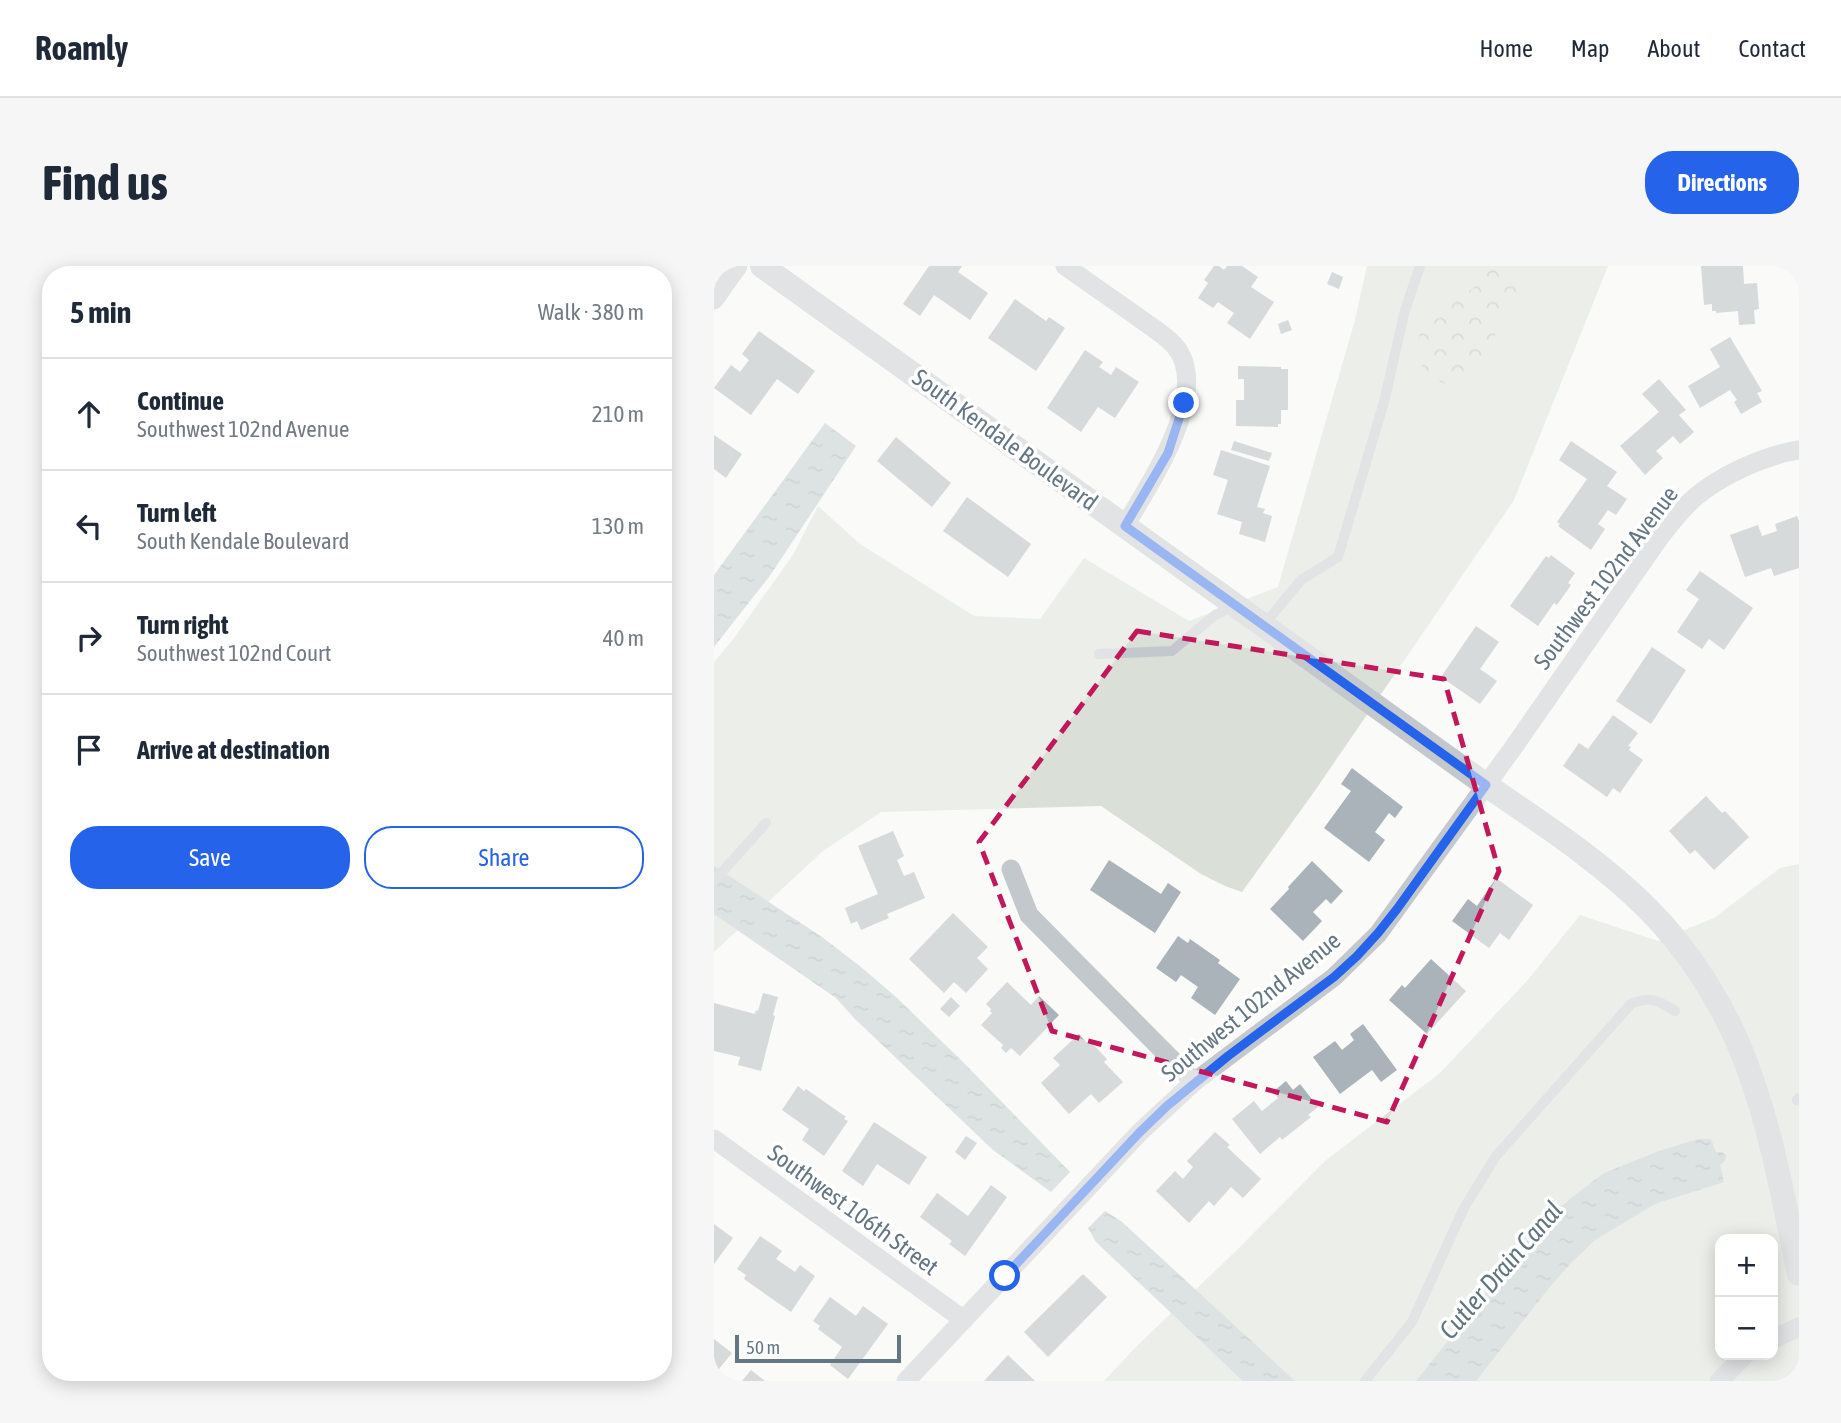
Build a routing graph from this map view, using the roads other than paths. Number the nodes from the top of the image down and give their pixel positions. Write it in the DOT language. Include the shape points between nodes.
graph roads {
  1 [pos="738,266"];
  2 [pos="762,266"];
  3 [pos="1065,266"];
  4 [pos="1420,266"];
  5 [pos="714,300"];
  6 [pos="1799,450"];
  7 [pos="1125,526"];
  8 [pos="1235,605"];
  9 [pos="1263,625"];
  10 [pos="1099,654"];
  11 [pos="1486,785"];
  12 [pos="766,823"];
  13 [pos="1011,869"];
  14 [pos="714,881"];
  15 [pos="1675,1011"];
  16 [pos="1194,1082"];
  17 [pos="714,1139"];
  18 [pos="1799,1273"];
  19 [pos="964,1320"];
  20 [pos="1799,1327"];
  21 [pos="1778,1337"];
  22 [pos="1740,1360"];
  23 [pos="906,1381"];
  24 [pos="1365,1381"];
  25 [pos="1719,1381"];
  1 -- 5 [label="street"];
  2 -- 7 [label="street, South Kendale Boulevard"];
  3 -- 7 [label="street" via="1167,338 1186,366 1186,394 1168,453"];
  4 -- 9 [label="lane" via="1338,557 1301,579"];
  6 -- 11 [label="street, Southwest 102nd Avenue" via="1740,470 1684,508"];
  7 -- 8 [label="street, South Kendale Boulevard"];
  8 -- 9 [label="street, South Kendale Boulevard"];
  8 -- 10 [label="lane" via="1215,615 1172,651"];
  9 -- 11 [label="street, South Kendale Boulevard"];
  11 -- 16 [label="street, Southwest 102nd Avenue" via="1397,909 1357,956"];
  11 -- 18 [label="street, South Kendale Boulevard" via="1564,838 1647,907 1699,974 1736,1039 1754,1084"];
  12 -- 14 [label="lane"];
  13 -- 16 [label="street" via="1029,915"];
  15 -- 24 [label="lane" via="1644,999 1630,1004 1496,1156 1464,1208 1412,1322"];
  16 -- 19 [label="street, Southwest 102nd Avenue" via="1140,1132"];
  17 -- 19 [label="street, Southwest 106th Street"];
  19 -- 23 [label="street, Southwest 102nd Avenue"];
  20 -- 21 [label="street"];
  22 -- 25 [label="street"];
}
